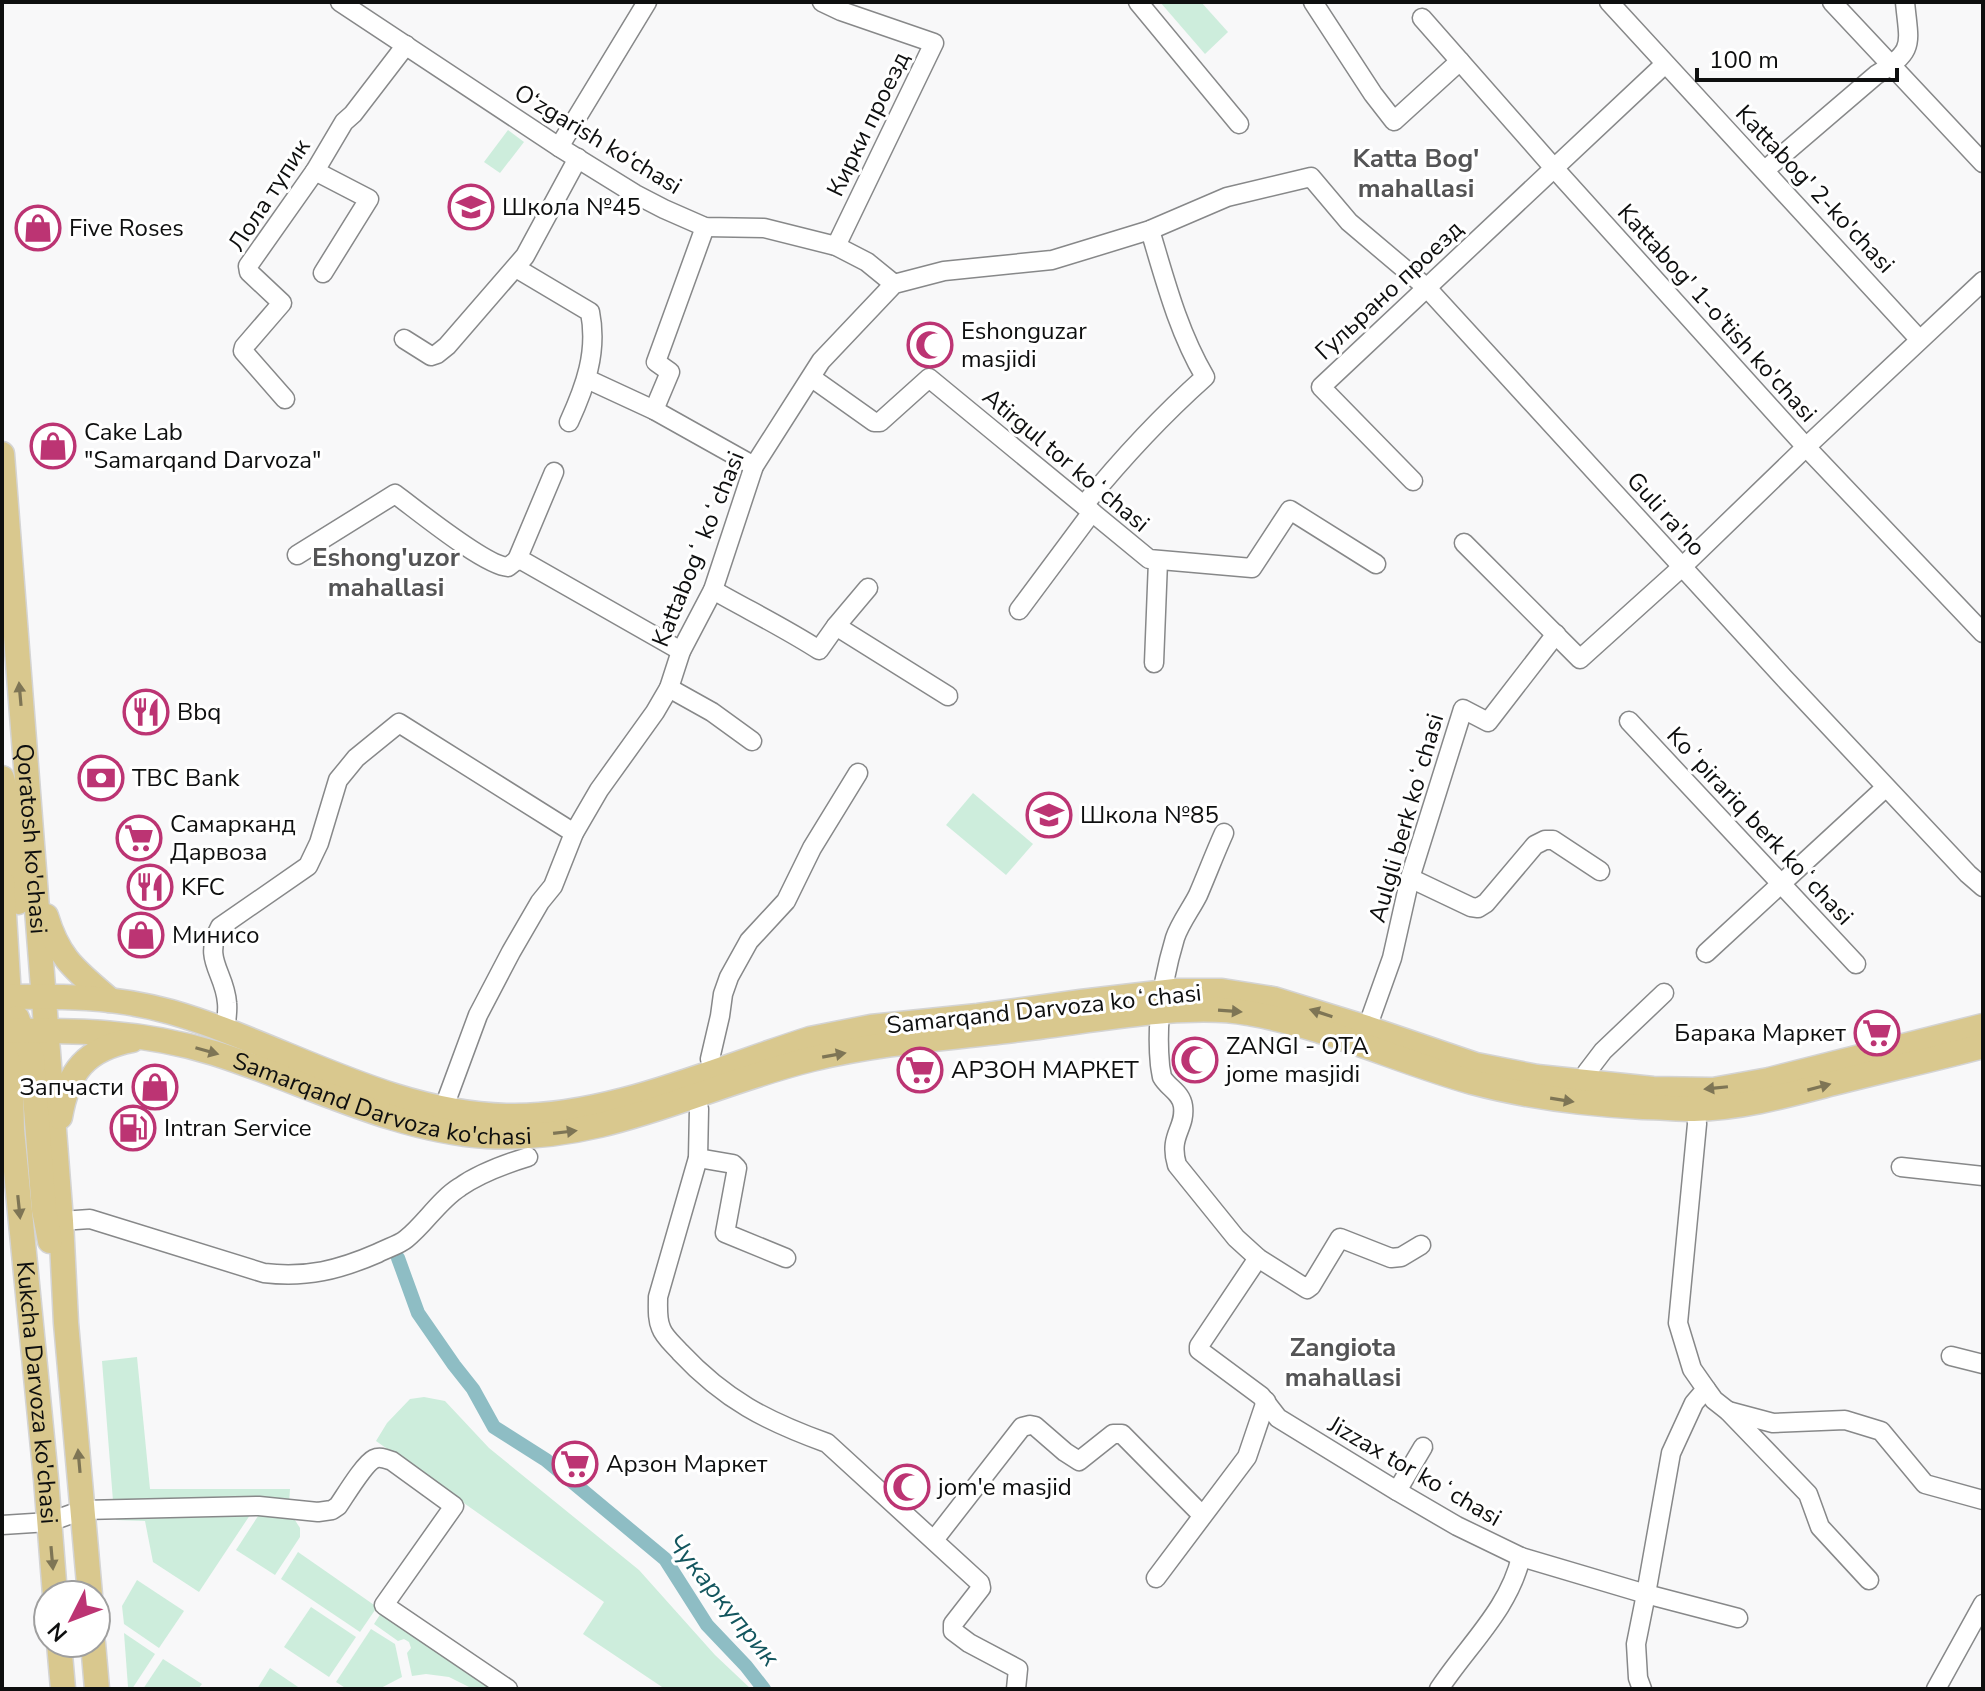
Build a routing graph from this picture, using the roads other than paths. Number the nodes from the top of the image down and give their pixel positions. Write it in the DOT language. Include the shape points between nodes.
graph roads {
  1 [pos="340,2"];
  2 [pos="647,2"];
  3 [pos="822,2"];
  4 [pos="1138,2"];
  5 [pos="1313,2"];
  6 [pos="1609,2"];
  7 [pos="1832,2"];
  8 [pos="1905,2"];
  9 [pos="362,8"];
  10 [pos="1422,18"];
  11 [pos="406,45"];
  12 [pos="1460,61"];
  13 [pos="1665,64"];
  14 [pos="1891,66"];
  15 [pos="1239,124"];
  16 [pos="559,147"];
  17 [pos="578,158"];
  18 [pos="1983,163"];
  19 [pos="1554,168"];
  20 [pos="1765,170"];
  21 [pos="315,171"];
  22 [pos="705,227"];
  23 [pos="1150,230"];
  24 [pos="836,246"];
  25 [pos="516,268"];
  26 [pos="323,273"];
  27 [pos="1983,281"];
  28 [pos="894,284"];
  29 [pos="1427,288"];
  30 [pos="404,339"];
  31 [pos="1919,339"];
  32 [pos="812,378"];
  33 [pos="587,379"];
  34 [pos="285,399"];
  35 [pos="654,410"];
  36 [pos="569,422"];
  37 [pos="1806,447"];
  38 [pos="2,454"];
  39 [pos="754,466"];
  40 [pos="554,472"];
  41 [pos="1413,481"];
  42 [pos="1088,509"];
  43 [pos="1464,543"];
  44 [pos="297,555"];
  45 [pos="517,560"];
  46 [pos="1158,561"];
  47 [pos="1376,564"];
  48 [pos="1682,567"];
  49 [pos="868,588"];
  50 [pos="713,590"];
  51 [pos="1019,610"];
  52 [pos="836,626"];
  53 [pos="1983,633"];
  54 [pos="1556,634"];
  55 [pos="681,651"];
  56 [pos="1154,663"];
  57 [pos="669,688"];
  58 [pos="948,696"];
  59 [pos="1629,721"];
  60 [pos="752,741"];
  61 [pos="858,773"];
  62 [pos="2,778"];
  63 [pos="1885,788"];
  64 [pos="574,833"];
  65 [pos="1224,833"];
  66 [pos="1600,871"];
  67 [pos="1410,878"];
  68 [pos="2,883"];
  69 [pos="36,883"];
  70 [pos="1781,885"];
  71 [pos="1983,887"];
  72 [pos="1706,953"];
  73 [pos="1856,964"];
  74 [pos="1664,993"];
  75 [pos="21,996"];
  76 [pos="110,1000"];
  77 [pos="1162,1002"];
  78 [pos="1983,1026"];
  79 [pos="1367,1028"];
  80 [pos="225,1030"];
  81 [pos="11,1031"];
  82 [pos="47,1031"];
  83 [pos="900,1034"];
  84 [pos="154,1038"];
  85 [pos="1983,1046"];
  86 [pos="257,1055"];
  87 [pos="715,1071"];
  88 [pos="758,1075"];
  89 [pos="1585,1083"];
  90 [pos="695,1098"];
  91 [pos="2,1103"];
  92 [pos="444,1107"];
  93 [pos="1696,1109"];
  94 [pos="12,1130"];
  95 [pos="55,1143"];
  96 [pos="528,1157"];
  97 [pos="698,1158"];
  98 [pos="1901,1167"];
  99 [pos="1983,1176"];
  100 [pos="61,1221"];
  101 [pos="1421,1245"];
  102 [pos="786,1258"];
  103 [pos="1258,1258"];
  104 [pos="66,1323"];
  105 [pos="1951,1356"];
  106 [pos="1983,1364"];
  107 [pos="1706,1389"];
  108 [pos="1266,1401"];
  109 [pos="1728,1411"];
  110 [pos="1423,1447"];
  111 [pos="1397,1491"];
  112 [pos="1983,1500"];
  113 [pos="83,1510"];
  114 [pos="1202,1515"];
  115 [pos="49,1522"];
  116 [pos="2,1525"];
  117 [pos="934,1540"];
  118 [pos="1521,1557"];
  119 [pos="1156,1578"];
  120 [pos="54,1579"];
  121 [pos="89,1579"];
  122 [pos="1869,1580"];
  123 [pos="1646,1594"];
  124 [pos="1983,1604"];
  125 [pos="1738,1618"];
  126 [pos="1977,1628"];
  127 [pos="60,1659"];
  128 [pos="94,1659"];
  129 [pos="63,1689"];
  130 [pos="97,1689"];
  131 [pos="508,1689"];
  132 [pos="1016,1689"];
  133 [pos="1439,1689"];
  134 [pos="1642,1689"];
  135 [pos="1936,1689"];
  1 -- 9 [label="street, O‘zgarish ko‘chasi"];
  2 -- 16 [label="street"];
  3 -- 24 [label="street, Кирки проезд" via="934,43"];
  4 -- 15 [label="street"];
  5 -- 12 [label="street" via="1394,121"];
  6 -- 13 [label="street, Kattabog' 2-ko'chasi"];
  7 -- 14 [label="street"];
  8 -- 14 [label="street" via="1909,45"];
  9 -- 11 [label="street, O‘zgarish ko‘chasi"];
  10 -- 12 [label="street, Kattabog' 1-o'tish ko'chasi"];
  11 -- 16 [label="street, O‘zgarish ko‘chasi"];
  11 -- 21 [label="street, Лола тупик" via="344,122"];
  12 -- 19 [label="street, Kattabog' 1-o'tish ko'chasi"];
  13 -- 19 [label="street, Гульрано проезд"];
  13 -- 20 [label="street, Kattabog' 2-ko'chasi"];
  14 -- 18 [label="street"];
  14 -- 20 [label="street"];
  16 -- 17 [label="street, O‘zgarish ko‘chasi"];
  17 -- 22 [label="street, O‘zgarish ko‘chasi" via="635,194"];
  17 -- 25 [label="street"];
  19 -- 29 [label="street, Гульрано проезд"];
  19 -- 37 [label="street, Kattabog' 1-o'tish ko'chasi"];
  20 -- 31 [label="street, Kattabog' 2-ko'chasi"];
  21 -- 26 [label="street" via="369,199"];
  21 -- 34 [label="street, Лола тупик" via="247,269 282,303 243,351"];
  22 -- 24 [label="street, O‘zgarish ko‘chasi" via="764,228"];
  22 -- 35 [label="street" via="656,362 670,372"];
  23 -- 28 [label="street" via="1052,260 944,271"];
  23 -- 29 [label="street, Guli ra'no" via="1227,197 1311,177 1349,222"];
  23 -- 42 [label="street" via="1182,331 1205,377 1122,459"];
  24 -- 28 [label="street, O‘zgarish ko‘chasi"];
  25 -- 30 [label="street" via="437,354 426,354"];
  25 -- 33 [label="street" via="590,312"];
  27 -- 31 [label="street"];
  28 -- 32 [label="street, Kattabogʻ koʻchasi" via="821,361"];
  29 -- 41 [label="street, Гульрано проезд" via="1321,387"];
  29 -- 48 [label="street, Guli ra'no"];
  31 -- 37 [label="street"];
  32 -- 39 [label="street, Kattabogʻ koʻchasi"];
  32 -- 42 [label="street, Atirgul tor koʻchasi" via="880,422 929,378"];
  33 -- 35 [label="street"];
  33 -- 36 [label="street"];
  35 -- 39 [label="street"];
  37 -- 48 [label="street"];
  37 -- 53 [label="street, Kattabog' 1-o'tish ko'chasi"];
  69 -- 38 [label="main road, Qoratosh ko'chasi, one-way"];
  39 -- 50 [label="street, Kattabogʻ koʻchasi"];
  40 -- 45 [label="street"];
  42 -- 46 [label="street, Atirgul tor koʻchasi"];
  42 -- 51 [label="street"];
  43 -- 54 [label="street"];
  44 -- 45 [label="street" via="395,494 501,567"];
  45 -- 55 [label="street"];
  46 -- 47 [label="street, Atirgul tor koʻchasi" via="1252,568 1290,510"];
  46 -- 56 [label="street"];
  48 -- 54 [label="street" via="1580,659"];
  48 -- 63 [label="street, Guli ra'no"];
  49 -- 52 [label="street"];
  50 -- 52 [label="street" via="819,650"];
  50 -- 55 [label="street, Kattabogʻ koʻchasi"];
  52 -- 58 [label="street"];
  54 -- 67 [label="street, Aulgli berk koʻchasi" via="1488,722 1463,709"];
  55 -- 57 [label="street, Kattabogʻ koʻchasi"];
  57 -- 60 [label="street"];
  57 -- 64 [label="street, Kattabogʻ koʻchasi"];
  59 -- 70 [label="street, Koʻpirariq berk koʻchasi"];
  61 -- 87 [label="street" via="786,901 749,941 729,977 710,1059"];
  62 -- 75 [label="main road" via="11,810"];
  63 -- 70 [label="street"];
  63 -- 71 [label="street, Guli ra'no"];
  64 -- 80 [label="street" via="399,723 338,780 308,866 220,927 212,953 227,1003"];
  64 -- 92 [label="street, Kattabogʻ koʻchasi" via="553,886 478,1015"];
  65 -- 77 [label="street" via="1176,936"];
  66 -- 67 [label="street" via="1545,840 1478,908"];
  67 -- 79 [label="street, Aulgli berk koʻchasi" via="1392,958"];
  68 -- 75 [label="main road, Qoratosh ko'chasi"];
  69 -- 75 [label="main road, Qoratosh ko'chasi"];
  69 -- 76 [label="main road" via="56,945"];
  70 -- 72 [label="street"];
  70 -- 73 [label="street, Koʻpirariq berk koʻchasi"];
  74 -- 89 [label="street" via="1603,1051"];
  75 -- 76 [label="main road, Samarqand Darvoza ko'chasi"];
  75 -- 81 [label="main road, Kukcha Darvoza ko'chasi"];
  75 -- 82 [label="main road, Qoratosh ko'chasi"];
  76 -- 80 [label="main road, Samarqand Darvoza ko'chasi" via="172,1012"];
  79 -- 77 [label="main road, Samarqand Darvoza koʻchasi, one-way" via="1249,994 1190,990"];
  77 -- 83 [label="main road, Samarqand Darvoza koʻchasi"];
  77 -- 93 [label="main road, Samarqand Darvoza koʻchasi, one-way" via="1298,1025 1535,1096"];
  77 -- 103 [label="street" via="1162,1077 1182,1101 1184,1116 1174,1143 1177,1165"];
  78 -- 89 [label="main road, Samarqand Darvoza koʻchasi, one-way" via="1713,1090"];
  79 -- 89 [label="main road, Samarqand Darvoza koʻchasi" via="1476,1065"];
  80 -- 86 [label="main road, Samarqand Darvoza ko'chasi"];
  81 -- 82 [label="main road, Samarqand Darvoza ko'chasi"];
  81 -- 94 [label="main road, Kukcha Darvoza ko'chasi"];
  81 -- 104 [label="main road" via="32,1058 44,1210"];
  82 -- 84 [label="main road, Samarqand Darvoza ko'chasi"];
  82 -- 95 [label="main road, Kukcha Darvoza ko'chasi"];
  83 -- 87 [label="main road, Samarqand Darvoza koʻchasi" via="835,1033"];
  88 -- 83 [label="main road, Samarqand Darvoza koʻchasi, one-way"];
  84 -- 86 [label="main road, Samarqand Darvoza ko'chasi, one-way"];
  84 -- 95 [label="main road" via="110,1045 80,1066 64,1097"];
  93 -- 85 [label="main road, Samarqand Darvoza koʻchasi, one-way" via="1774,1099"];
  86 -- 90 [label="main road, Samarqand Darvoza ko'chasi, one-way" via="383,1115 485,1136 588,1128"];
  86 -- 92 [label="main road, Samarqand Darvoza koʻchasi"];
  87 -- 92 [label="main road, Samarqand Darvoza koʻchasi" via="579,1111 507,1116"];
  88 -- 90 [label="main road, Samarqand Darvoza ko'chasi"];
  90 -- 97 [label="street"];
  91 -- 94 [label="main road"];
  93 -- 107 [label="street" via="1678,1323 1692,1369"];
  94 -- 115 [label="main road, Kukcha Darvoza ko'chasi, one-way"];
  95 -- 100 [label="main road, Kukcha Darvoza ko'chasi"];
  96 -- 100 [label="street" via="459,1187 405,1241 338,1269 304,1275 264,1273 90,1219"];
  97 -- 102 [label="street" via="737,1168 725,1233"];
  97 -- 117 [label="street" via="658,1297 661,1331 720,1390 752,1412 827,1443"];
  98 -- 99 [label="street"];
  100 -- 104 [label="main road, Kukcha Darvoza ko'chasi"];
  101 -- 103 [label="street" via="1391,1258 1340,1238 1307,1289"];
  103 -- 108 [label="street, Jizzax tor koʻchasi" via="1199,1350"];
  113 -- 104 [label="main road, Kukcha Darvoza ko'chasi, one-way"];
  105 -- 106 [label="street"];
  107 -- 109 [label="street"];
  107 -- 123 [label="street" via="1671,1453"];
  108 -- 111 [label="street, Jizzax tor koʻchasi" via="1278,1418"];
  108 -- 114 [label="street" via="1247,1457"];
  109 -- 112 [label="street" via="1773,1423 1845,1420 1881,1431 1925,1484"];
  109 -- 122 [label="street" via="1808,1494 1820,1527"];
  110 -- 111 [label="street"];
  111 -- 118 [label="street, Jizzax tor koʻchasi"];
  113 -- 115 [label="street"];
  113 -- 121 [label="main road, Kukcha Darvoza ko'chasi"];
  113 -- 131 [label="street" via="332,1510 368,1464 375,1459 392,1461 454,1506 384,1605"];
  114 -- 117 [label="street" via="1122,1434 1113,1434 1079,1461 1030,1425 1022,1427"];
  114 -- 119 [label="street"];
  115 -- 116 [label="street"];
  115 -- 120 [label="main road, Kukcha Darvoza ko'chasi, one-way"];
  117 -- 132 [label="street" via="982,1585 953,1631 1018,1669"];
  118 -- 123 [label="street, Jizzax tor koʻchasi"];
  118 -- 133 [label="street" via="1500,1608"];
  123 -- 125 [label="street, Jizzax tor koʻchasi"];
  123 -- 134 [label="street" via="1636,1644"];
  124 -- 126 [label="street"];
  126 -- 135 [label="street"];
  127 -- 129 [label="main road"];
  128 -- 130 [label="main road"];
}
